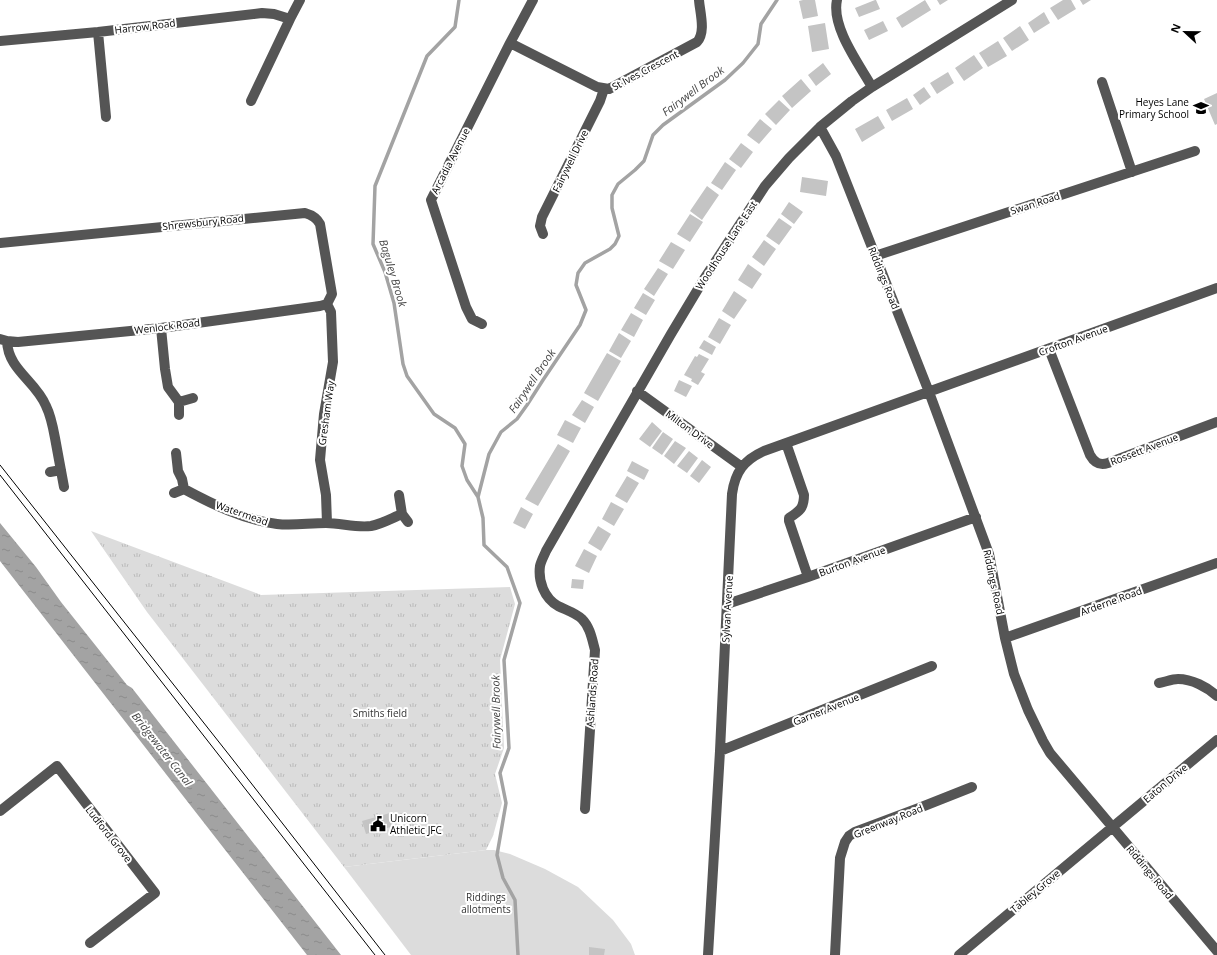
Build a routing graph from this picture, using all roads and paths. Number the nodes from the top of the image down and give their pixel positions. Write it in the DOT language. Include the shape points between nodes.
graph roads {
  1 [pos="300,0"];
  2 [pos="533,0"];
  3 [pos="699,0"];
  4 [pos="837,0"];
  5 [pos="1012,0"];
  6 [pos="290,19"];
  7 [pos="98,32"];
  8 [pos="0,41"];
  9 [pos="510,43"];
  10 [pos="1102,82"];
  11 [pos="872,87"];
  12 [pos="604,89"];
  13 [pos="251,101"];
  14 [pos="106,117"];
  15 [pos="820,127"];
  16 [pos="1195,151"];
  17 [pos="1132,172"];
  18 [pos="543,234"];
  19 [pos="0,243"];
  20 [pos="875,256"];
  21 [pos="1217,288"];
  22 [pos="327,304"];
  23 [pos="482,324"];
  24 [pos="161,328"];
  25 [pos="3,340"];
  26 [pos="1049,349"];
  27 [pos="637,391"];
  28 [pos="929,392"];
  29 [pos="193,398"];
  30 [pos="179,402"];
  31 [pos="179,415"];
  32 [pos="1217,422"];
  33 [pos="786,443"];
  34 [pos="176,453"];
  35 [pos="742,467"];
  36 [pos="61,470"];
  37 [pos="50,472"];
  38 [pos="64,487"];
  39 [pos="399,495"];
  40 [pos="976,517"];
  41 [pos="327,523"];
  42 [pos="1217,563"];
  43 [pos="540,577"];
  44 [pos="808,577"];
  45 [pos="727,604"];
  46 [pos="1005,638"];
  47 [pos="932,666"];
  48 [pos="1159,683"];
  49 [pos="1217,696"];
  50 [pos="1217,740"];
  51 [pos="720,751"];
  52 [pos="972,787"];
  53 [pos="585,809"];
  54 [pos="0,811"];
  55 [pos="1112,827"];
  56 [pos="90,943"];
  57 [pos="1217,951"];
  58 [pos="708,955"];
  59 [pos="835,955"];
  60 [pos="958,955"];
  1 -- 6 [label="street"];
  2 -- 9 [label="street, Arcadia Avenue"];
  3 -- 12 [label="street, St Ives Crescent" via="702,29 697,42 613,87"];
  4 -- 11 [label="street" via="836,15 845,40"];
  5 -- 11 [label="street, Woodhouse Lane East"];
  6 -- 7 [label="street, Harrow Road" via="262,13"];
  6 -- 13 [label="street"];
  7 -- 8 [label="street, Harrow Road"];
  7 -- 14 [label="street"];
  9 -- 12 [label="street, St Ives Crescent"];
  9 -- 23 [label="street, Arcadia Avenue" via="431,200 466,307 472,319"];
  10 -- 17 [label="street"];
  11 -- 15 [label="street, Woodhouse Lane East"];
  12 -- 18 [label="street, Fairywell Drive" via="542,217 540,226"];
  15 -- 20 [label="street, Riddings Road" via="836,156"];
  15 -- 27 [label="street, Woodhouse Lane East" via="788,158 761,192 704,279"];
  16 -- 17 [label="street, Swan Road"];
  17 -- 20 [label="street, Swan Road"];
  19 -- 22 [label="street, Shrewsbury Road" via="305,213 313,215 320,224 332,294"];
  20 -- 28 [label="street, Riddings Road"];
  21 -- 26 [label="street, Crofton Avenue"];
  22 -- 24 [label="street, Wenlock Road"];
  22 -- 41 [label="street, Gresham Way" via="332,312 333,362 324,414 320,460 326,495"];
  24 -- 25 [label="street, Wenlock Road" via="18,342"];
  24 -- 30 [label="street" via="168,387"];
  25 -- 36 [label="street" via="15,366 47,407"];
  26 -- 28 [label="street, Crofton Avenue"];
  26 -- 32 [label="street, Rossett Avenue" via="1090,455 1098,464 1105,464"];
  27 -- 35 [label="street, Milton Drive"];
  27 -- 43 [label="street, Woodhouse Lane East" via="546,551 540,566"];
  28 -- 33 [label="street, Sylvan Avenue"];
  28 -- 40 [label="street, Riddings Road"];
  29 -- 30 [label="street"];
  30 -- 31 [label="street"];
  33 -- 35 [label="street, Sylvan Avenue" via="755,455"];
  33 -- 44 [label="street" via="804,495 802,507 789,518 789,521"];
  34 -- 41 [label="street, Watermead" via="180,487 224,508 260,521 277,524"];
  35 -- 45 [label="street, Sylvan Avenue" via="737,474 732,494"];
  36 -- 37 [label="street"];
  36 -- 38 [label="street"];
  39 -- 41 [label="street, Watermead" via="405,518 370,526"];
  40 -- 44 [label="street, Burton Avenue"];
  40 -- 46 [label="street, Riddings Road" via="989,554"];
  42 -- 46 [label="street, Arderne Road"];
  43 -- 53 [label="street, Ashlands Road" via="547,596 582,618 588,627 595,650"];
  44 -- 45 [label="street, Burton Avenue"];
  45 -- 51 [label="street, Sylvan Avenue"];
  46 -- 55 [label="street, Riddings Road" via="1014,674 1035,727 1050,753"];
  47 -- 51 [label="street, Garner Avenue"];
  48 -- 49 [label="street" via="1183,680 1202,685"];
  50 -- 55 [label="street, Eaton Drive"];
  51 -- 58 [label="street, Sylvan Avenue"];
  52 -- 59 [label="street, Greenway Road" via="849,836 840,858"];
  54 -- 56 [label="street, Ludford Grove" via="57,766 155,893"];
  55 -- 57 [label="street, Riddings Road"];
  55 -- 60 [label="street, Tabley Grove"];
}
